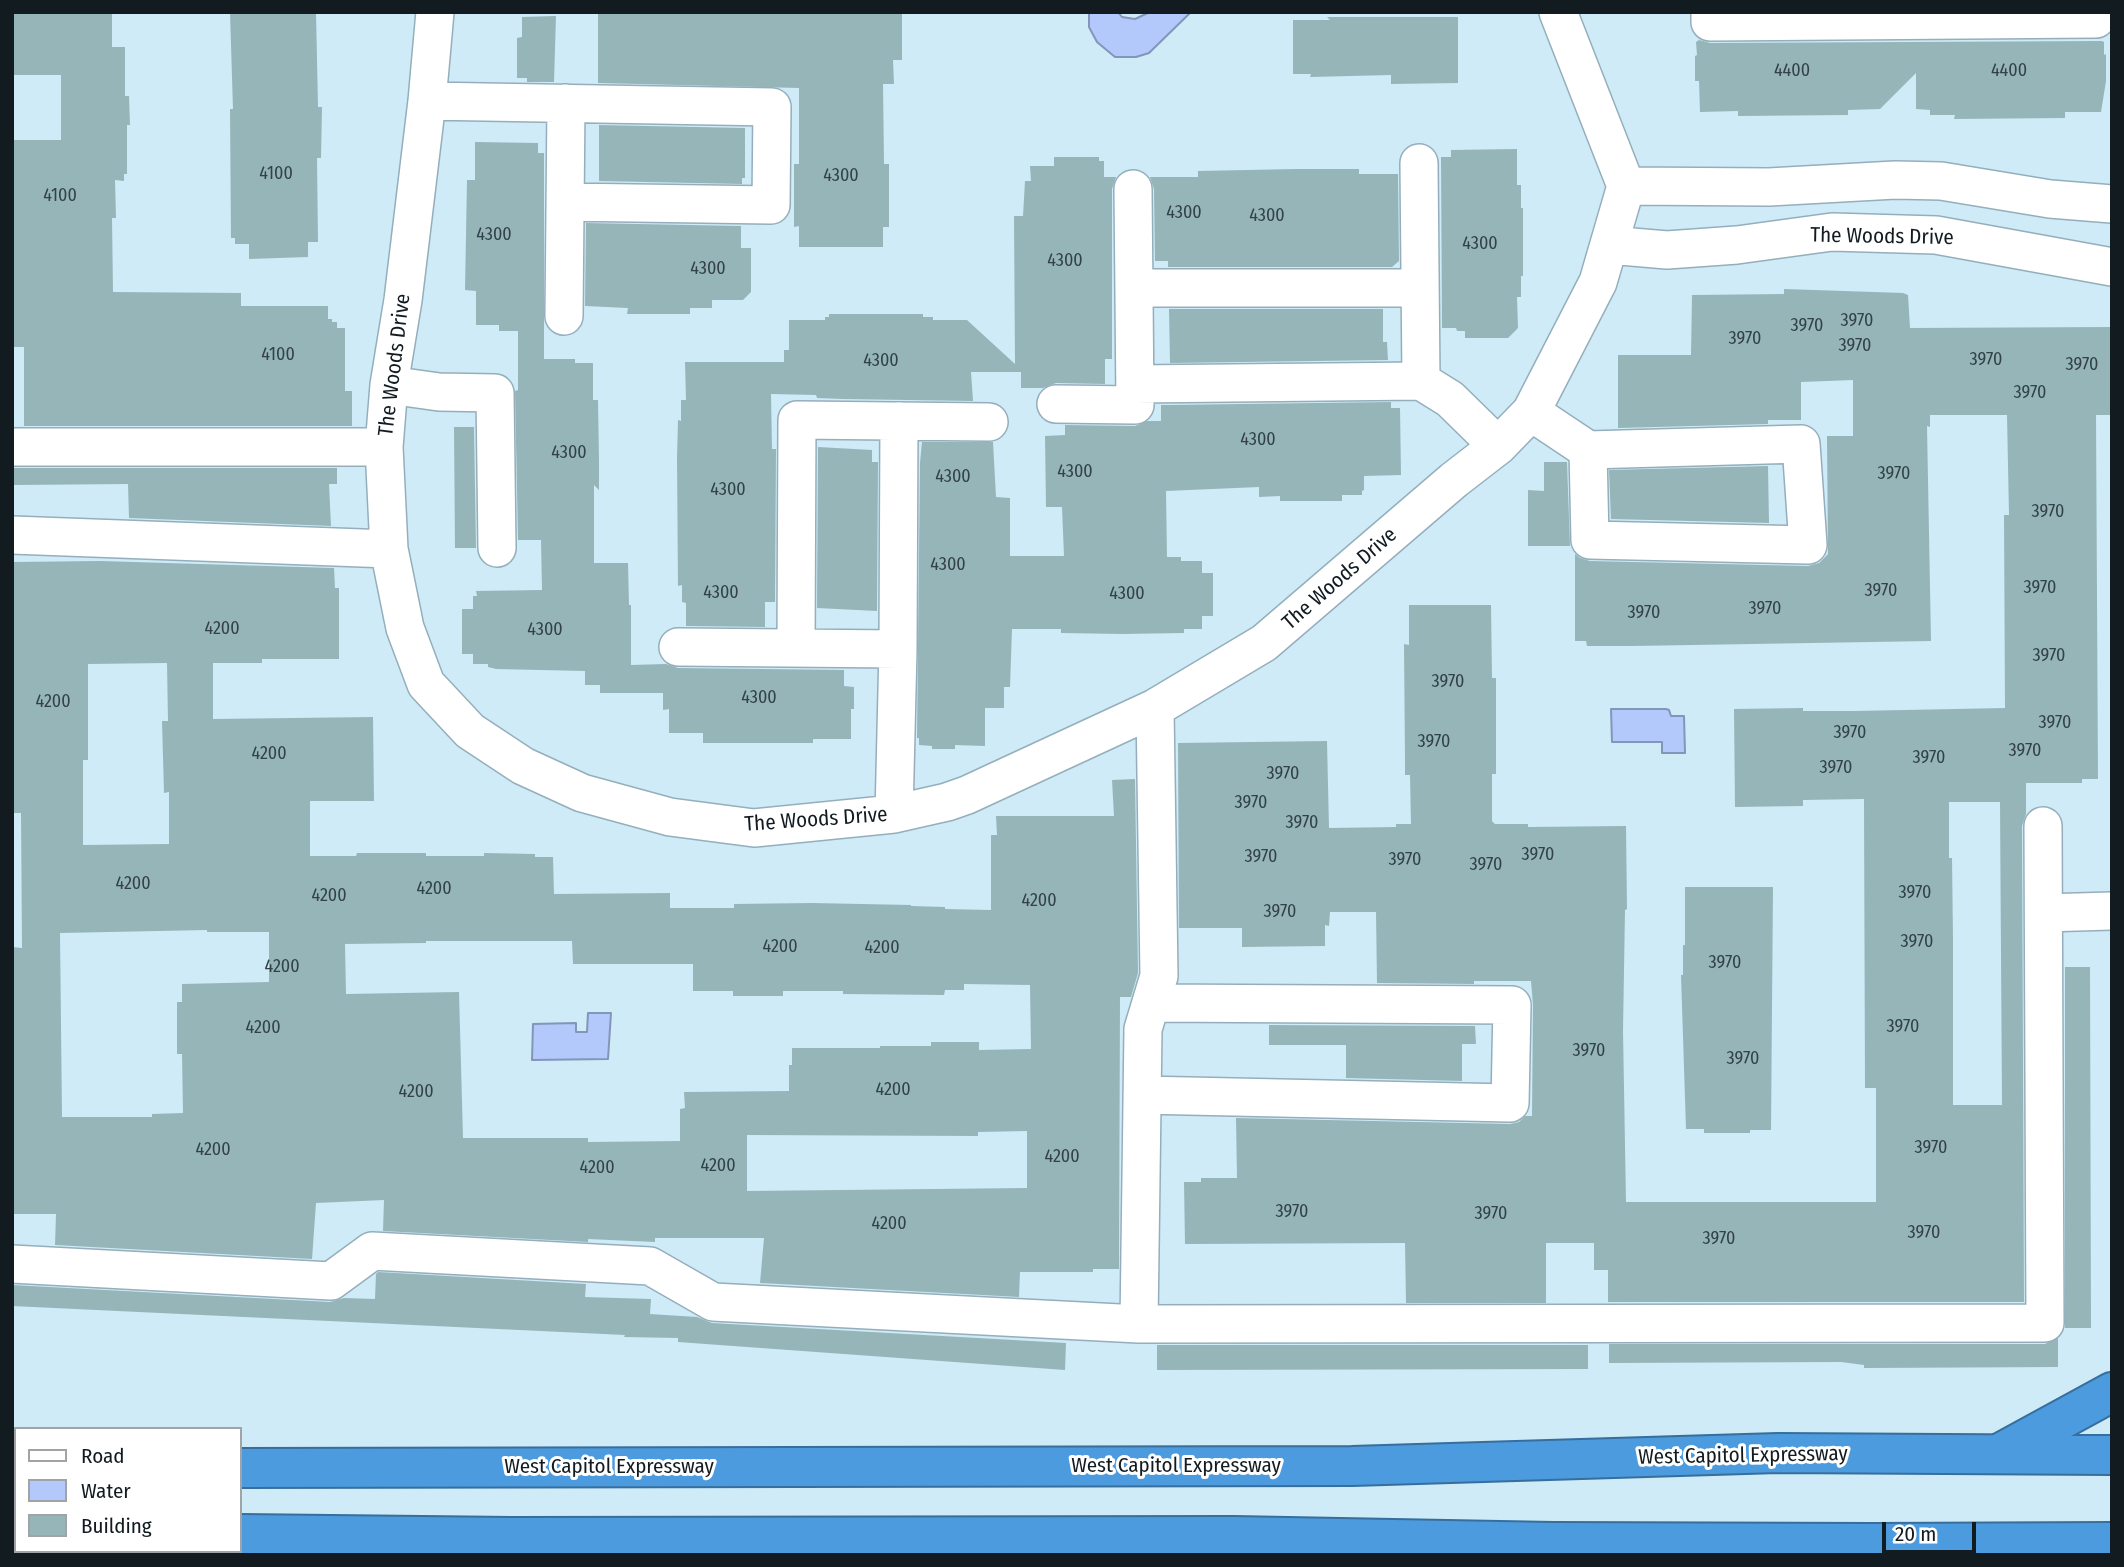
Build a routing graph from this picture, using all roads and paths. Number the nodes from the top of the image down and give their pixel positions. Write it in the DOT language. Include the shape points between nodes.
graph roads {
  1 [pos="435,12"];
  2 [pos="1558,12"];
  3 [pos="1710,12"];
  4 [pos="2009,16"];
  5 [pos="2096,19"];
  6 [pos="427,101"];
  7 [pos="566,103"];
  8 [pos="1419,163"];
  9 [pos="1924,181"];
  10 [pos="1626,186"];
  11 [pos="1725,186"];
  12 [pos="1133,189"];
  13 [pos="565,202"];
  14 [pos="2112,204"];
  15 [pos="1831,217"];
  16 [pos="1609,245"];
  17 [pos="2112,267"];
  18 [pos="1134,288"];
  19 [pos="1420,288"];
  20 [pos="564,316"];
  21 [pos="1421,381"];
  22 [pos="389,384"];
  23 [pos="1135,384"];
  24 [pos="1056,404"];
  25 [pos="1531,412"];
  26 [pos="899,421"];
  27 [pos="989,422"];
  28 [pos="1498,446"];
  29 [pos="12,447"];
  30 [pos="384,447"];
  31 [pos="1588,450"];
  32 [pos="12,535"];
  33 [pos="497,548"];
  34 [pos="389,549"];
  35 [pos="678,647"];
  36 [pos="796,648"];
  37 [pos="898,649"];
  38 [pos="1155,708"];
  39 [pos="894,814"];
  40 [pos="2043,826"];
  41 [pos="2111,911"];
  42 [pos="2044,913"];
  43 [pos="1151,1003"];
  44 [pos="1142,1095"];
  45 [pos="12,1264"];
  46 [pos="1139,1324"];
  47 [pos="2112,1392"];
  48 [pos="1997,1455"];
  49 [pos="2112,1455"];
  50 [pos="242,1468"];
  51 [pos="242,1534"];
  52 [pos="1975,1542"];
  53 [pos="2112,1542"];
  54 [pos="1874,1549"];
  55 [pos="2017,1554"];
  1 -- 6 [label="lane, The Woods Drive"];
  2 -- 10 [label="lane"];
  3 -- 4 [label="lane" via="1710,22"];
  4 -- 5 [label="lane"];
  6 -- 7 [label="lane"];
  6 -- 22 [label="lane, The Woods Drive"];
  7 -- 13 [label="lane"];
  7 -- 13 [label="lane" via="772,107 771,205"];
  8 -- 19 [label="lane"];
  9 -- 11 [label="lane, The Woods Drive"];
  9 -- 14 [label="lane, The Woods Drive"];
  9 -- 15 [label="lane, The Woods Drive" via="1910,198"];
  10 -- 11 [label="lane, The Woods Drive"];
  10 -- 16 [label="lane, The Woods Drive"];
  11 -- 15 [label="lane, The Woods Drive" via="1761,203"];
  12 -- 18 [label="lane"];
  13 -- 20 [label="lane"];
  15 -- 16 [label="lane, The Woods Drive" via="1737,245 1667,250"];
  15 -- 17 [label="lane, The Woods Drive"];
  16 -- 25 [label="lane, The Woods Drive" via="1598,282"];
  18 -- 19 [label="lane"];
  18 -- 23 [label="lane"];
  19 -- 21 [label="lane"];
  21 -- 23 [label="lane"];
  21 -- 28 [label="lane" via="1450,399"];
  22 -- 30 [label="lane, The Woods Drive"];
  22 -- 33 [label="lane" via="495,394"];
  23 -- 24 [label="lane" via="1135,405"];
  25 -- 28 [label="lane, The Woods Drive"];
  25 -- 31 [label="lane"];
  26 -- 27 [label="lane"];
  26 -- 36 [label="lane" via="797,420"];
  26 -- 37 [label="lane"];
  28 -- 38 [label="lane, The Woods Drive" via="1264,643"];
  29 -- 30 [label="lane"];
  30 -- 34 [label="lane, The Woods Drive"];
  31 -- 31 [label="lane" via="1590,540 1808,545 1801,444"];
  32 -- 34 [label="lane"];
  34 -- 39 [label="lane, The Woods Drive" via="405,628 426,684 470,731 523,766 582,793 670,817 742,827"];
  35 -- 36 [label="lane"];
  36 -- 37 [label="lane"];
  37 -- 39 [label="lane"];
  38 -- 39 [label="lane, The Woods Drive" via="967,795"];
  38 -- 43 [label="lane" via="1159,976"];
  40 -- 42 [label="lane"];
  41 -- 42 [label="lane"];
  42 -- 46 [label="lane" via="2045,1323"];
  43 -- 44 [label="lane" via="1143,1029"];
  43 -- 44 [label="lane" via="1512,1005 1510,1102"];
  44 -- 46 [label="lane"];
  45 -- 46 [label="lane" via="331,1281 372,1251 650,1266 713,1302"];
  47 -- 48 [label="highway"];
  48 -- 49 [label="highway, West Capitol Expressway"];
  48 -- 50 [label="highway, West Capitol Expressway" via="1778,1453 1352,1466"];
  51 -- 54 [label="highway" via="1234,1536"];
  52 -- 53 [label="highway"];
  52 -- 54 [label="highway"];
  52 -- 55 [label="highway"];
}
